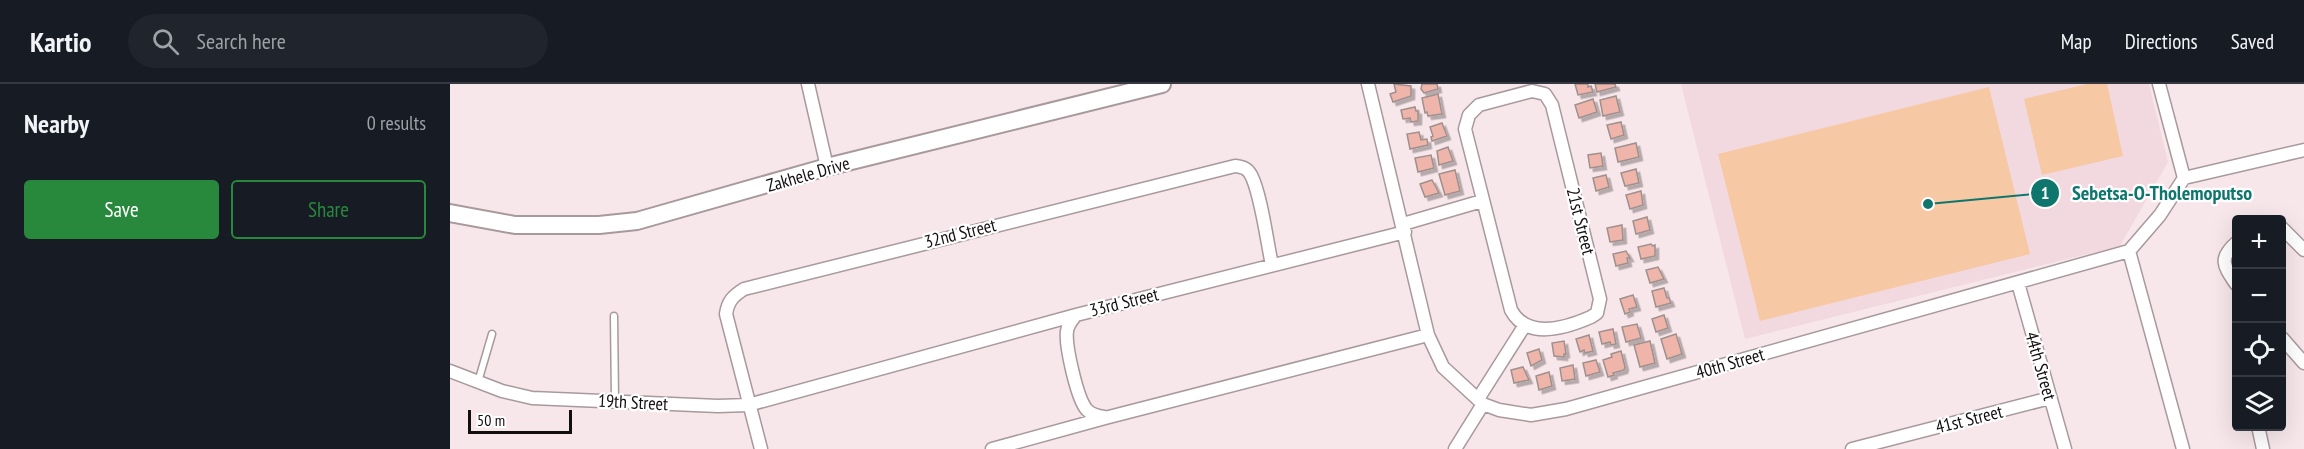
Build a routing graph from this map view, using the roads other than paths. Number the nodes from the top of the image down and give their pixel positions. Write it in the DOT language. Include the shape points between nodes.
graph roads {
  1 [pos="808,84"];
  2 [pos="1162,84"];
  3 [pos="1368,84"];
  4 [pos="2160,84"];
  5 [pos="2304,150"];
  6 [pos="827,167"];
  7 [pos="2184,178"];
  8 [pos="1482,201"];
  9 [pos="450,213"];
  10 [pos="1404,228"];
  11 [pos="2286,232"];
  12 [pos="2232,247"];
  13 [pos="2304,250"];
  14 [pos="2129,251"];
  15 [pos="1272,265"];
  16 [pos="2232,278"];
  17 [pos="2018,283"];
  18 [pos="1076,315"];
  19 [pos="614,316"];
  20 [pos="1525,325"];
  21 [pos="492,334"];
  22 [pos="1428,335"];
  23 [pos="2286,343"];
  24 [pos="2304,363"];
  25 [pos="450,371"];
  26 [pos="478,382"];
  27 [pos="2050,398"];
  28 [pos="615,401"];
  29 [pos="1481,402"];
  30 [pos="748,405"];
  31 [pos="1105,417"];
  32 [pos="2259,431"];
  33 [pos="761,449"];
  34 [pos="992,449"];
  35 [pos="1455,449"];
  36 [pos="1852,449"];
  37 [pos="2065,449"];
  38 [pos="2183,449"];
  39 [pos="2264,449"];
  1 -- 6 [label="street"];
  2 -- 6 [label="street, Zakhele Drive"];
  3 -- 10 [label="street, 40th Street"];
  4 -- 7 [label="street"];
  5 -- 7 [label="street"];
  6 -- 9 [label="street, Zakhele Drive" via="637,221 514,225"];
  7 -- 14 [label="street" via="2160,215"];
  8 -- 10 [label="street, 33rd Street"];
  8 -- 20 [label="street, 21st Street" via="1511,310 1516,320"];
  8 -- 20 [label="street, 21st Street" via="1465,129 1468,115 1479,105 1493,101 1532,92 1545,94 1552,105 1600,299 1597,313 1585,320 1548,330"];
  10 -- 15 [label="street, 33rd Street"];
  10 -- 22 [label="street, 40th Street"];
  11 -- 13 [label="street"];
  12 -- 16 [label="street" via="2224,263"];
  14 -- 17 [label="street, 40th Street"];
  14 -- 38 [label="street"];
  15 -- 18 [label="street, 33rd Street"];
  15 -- 30 [label="street, 32nd Street" via="1255,187 1244,167 1235,166 763,282 734,295 726,314"];
  17 -- 27 [label="street, 44th Street"];
  17 -- 29 [label="street, 40th Street" via="1547,414 1516,414"];
  18 -- 30 [label="street, 19th Street"];
  18 -- 31 [label="street, 33rd Street" via="1069,324 1067,342 1081,400 1094,416"];
  19 -- 28 [label="lane"];
  20 -- 29 [label="street"];
  21 -- 26 [label="lane"];
  22 -- 29 [label="street, 40th Street" via="1443,367"];
  22 -- 31 [label="street"];
  23 -- 24 [label="street"];
  25 -- 26 [label="street, 19th Street"];
  26 -- 28 [label="street, 19th Street" via="532,398"];
  27 -- 36 [label="street, 41st Street"];
  27 -- 37 [label="street, 44th Street"];
  28 -- 30 [label="street, 19th Street"];
  29 -- 35 [label="street"];
  30 -- 33 [label="street, 32nd Street"];
  31 -- 34 [label="street"];
  32 -- 39 [label="street"];
}
